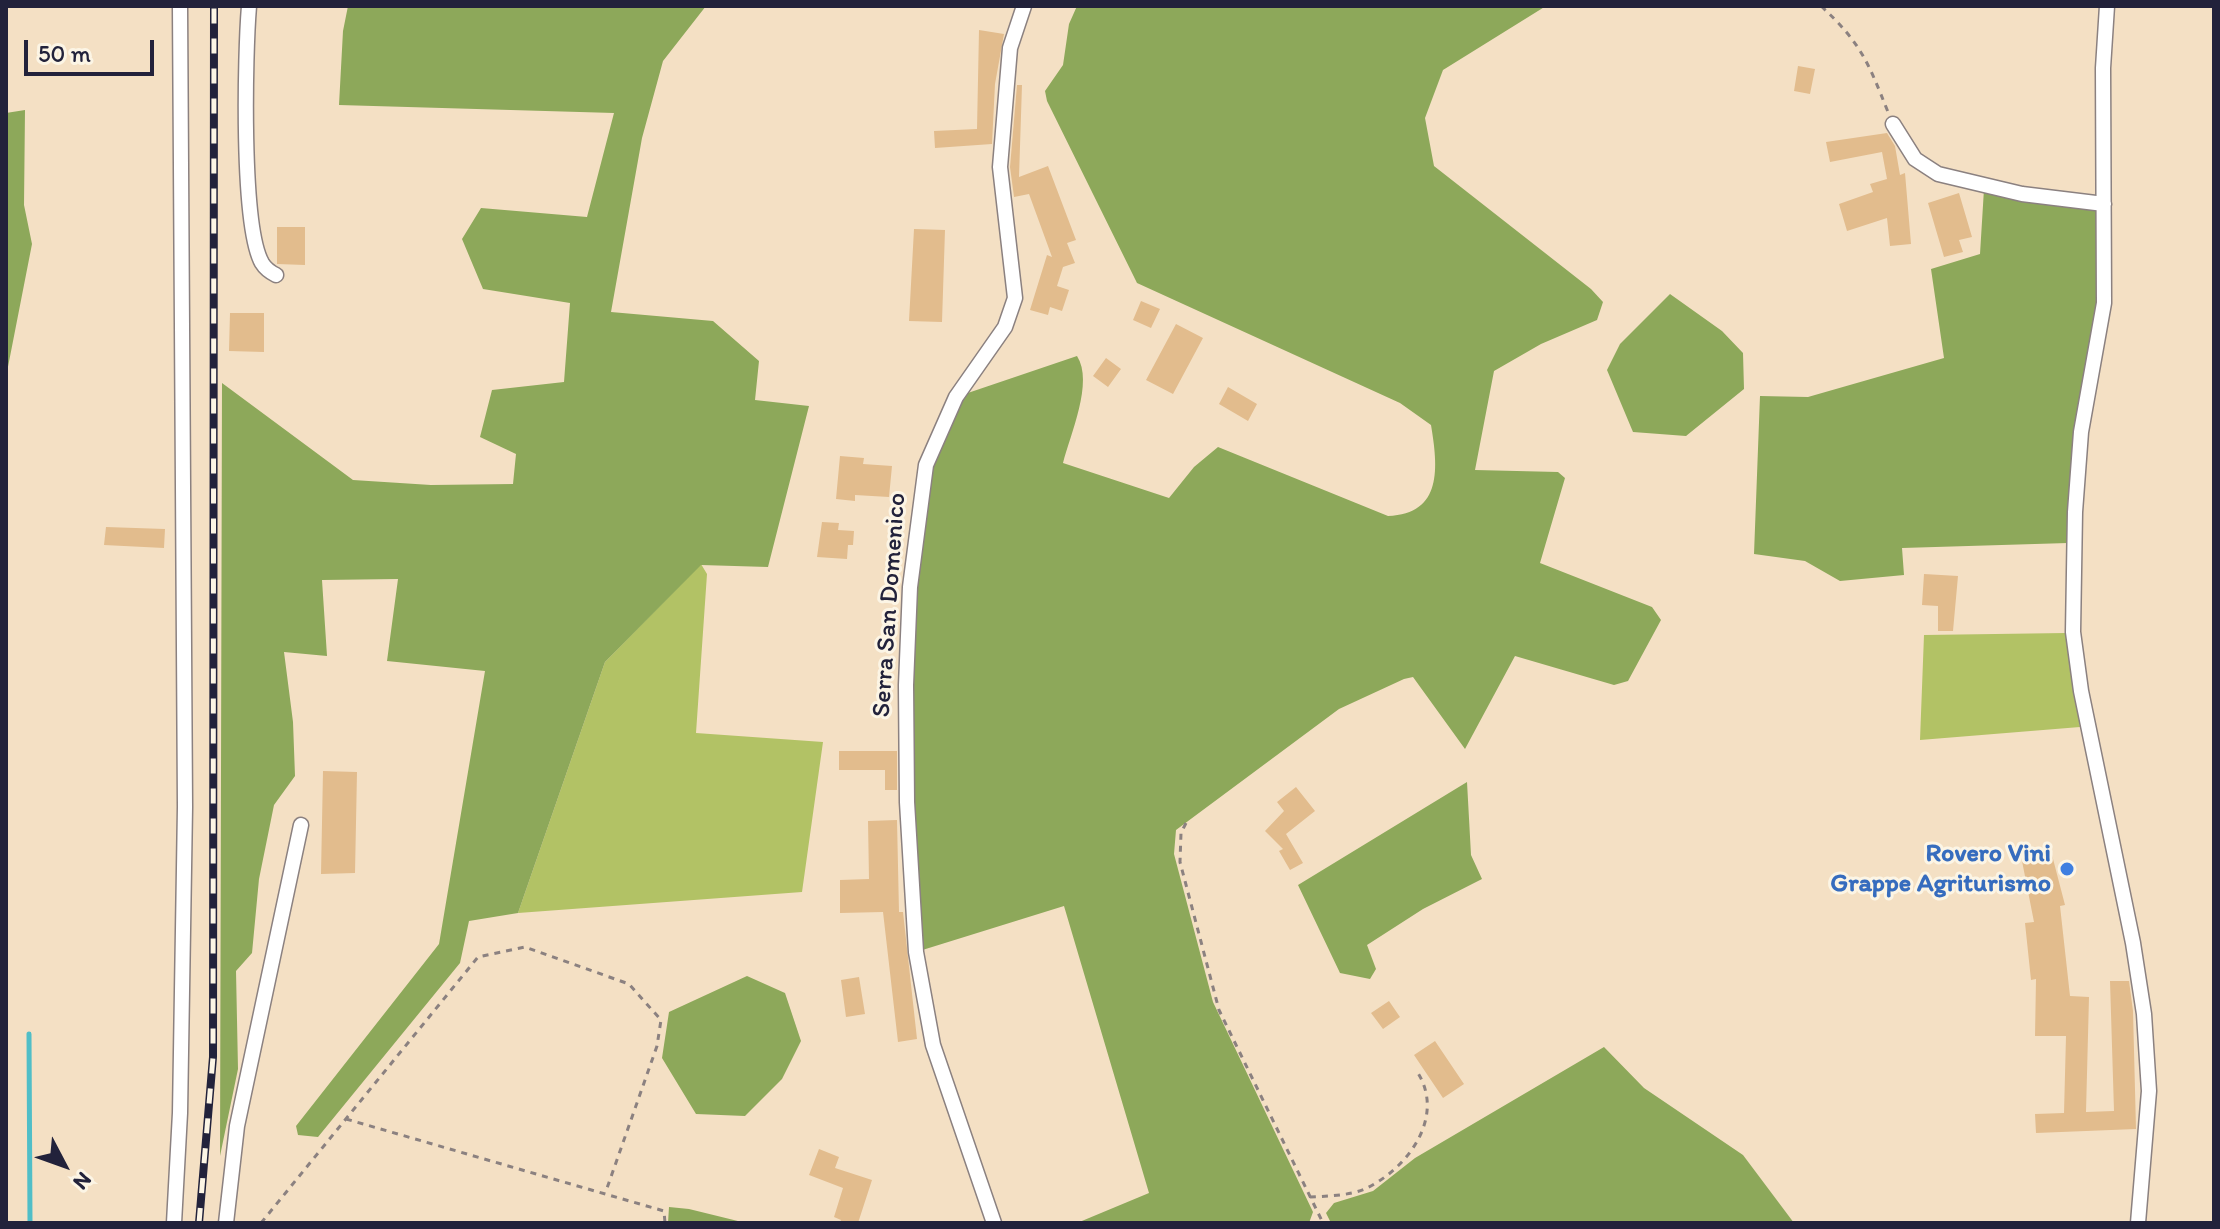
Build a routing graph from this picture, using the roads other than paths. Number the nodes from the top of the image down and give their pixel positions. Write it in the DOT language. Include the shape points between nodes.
graph roads {
  1 [pos="180,6"];
  2 [pos="249,6"];
  3 [pos="1024,6"];
  4 [pos="2107,6"];
  5 [pos="1893,124"];
  6 [pos="2104,204"];
  7 [pos="276,275"];
  8 [pos="301,825"];
  9 [pos="174,1223"];
  10 [pos="226,1223"];
  11 [pos="994,1223"];
  12 [pos="2138,1223"];
  1 -- 9 [label="street" via="185,807"];
  2 -- 7 [label="street" via="251,207 261,261"];
  3 -- 11 [label="street, Serra San Domenico" via="1010,48 1000,167 1015,298 1005,327 956,397 926,465 910,587 906,685 916,952 933,1045"];
  4 -- 6 [label="street"];
  5 -- 6 [label="street" via="1915,159 1938,174 2022,194"];
  6 -- 12 [label="street" via="2104,303 2081,432 2073,632 2144,1014 2149,1091"];
  8 -- 10 [label="street" via="237,1126"];
}
